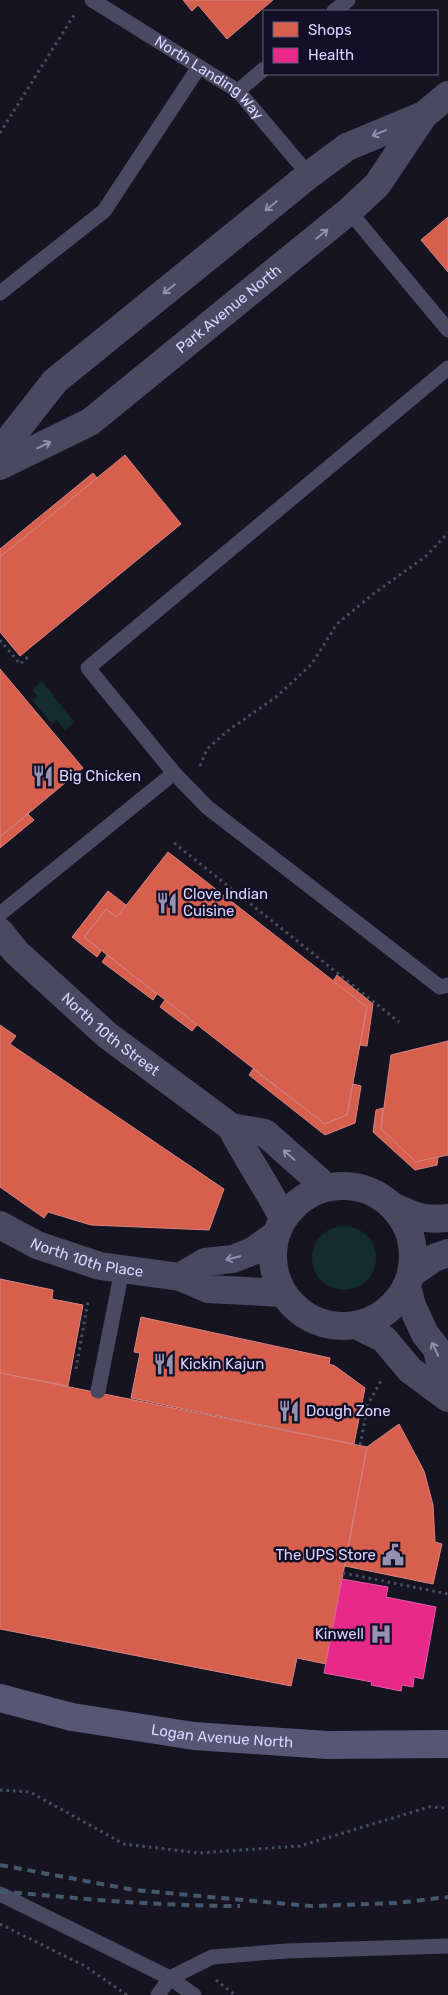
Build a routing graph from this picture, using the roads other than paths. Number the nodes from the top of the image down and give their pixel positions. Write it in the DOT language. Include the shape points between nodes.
graph roads {
  1 [pos="92,0"];
  2 [pos="348,0"];
  3 [pos="335,10"];
  4 [pos="199,67"];
  5 [pos="263,70"];
  6 [pos="238,91"];
  7 [pos="448,95"];
  8 [pos="424,115"];
  9 [pos="310,176"];
  10 [pos="349,212"];
  11 [pos="0,293"];
  12 [pos="448,330"];
  13 [pos="448,368"];
  14 [pos="0,451"];
  15 [pos="0,466"];
  16 [pos="174,773"];
  17 [pos="0,914"];
  18 [pos="0,932"];
  19 [pos="448,985"];
  20 [pos="231,1127"];
  21 [pos="326,1187"];
  22 [pos="394,1207"];
  23 [pos="448,1218"];
  24 [pos="0,1225"];
  25 [pos="279,1227"];
  26 [pos="448,1253"];
  27 [pos="122,1270"];
  28 [pos="180,1277"];
  29 [pos="409,1280"];
  30 [pos="282,1293"];
  31 [pos="356,1326"];
  32 [pos="98,1391"];
  33 [pos="447,1397"];
  34 [pos="0,1698"];
  35 [pos="448,1744"];
  36 [pos="0,1894"];
  37 [pos="448,1946"];
  38 [pos="170,1978"];
  39 [pos="158,1995"];
  40 [pos="194,1995"];
  1 -- 4 [label="lane, North Landing Way"];
  2 -- 3 [label="lane"];
  4 -- 6 [label="lane, North Landing Way"];
  4 -- 11 [label="lane" via="104,210"];
  5 -- 6 [label="lane"];
  6 -- 9 [label="lane, North Landing Way"];
  7 -- 8 [label="street, Park Avenue North"];
  8 -- 9 [label="street, Park Avenue North, one-way" via="347,147"];
  8 -- 10 [label="street, Park Avenue North" via="377,185"];
  9 -- 14 [label="street, Park Avenue North, one-way" via="55,381"];
  10 -- 12 [label="lane"];
  15 -- 10 [label="street, Park Avenue North, one-way" via="90,422"];
  13 -- 16 [label="lane" via="88,668"];
  16 -- 17 [label="lane"];
  16 -- 19 [label="lane" via="207,807 440,987"];
  18 -- 20 [label="street, North 10th Street" via="16,952 107,1036"];
  21 -- 20 [label="street, North 10th Street, one-way" via="265,1133"];
  20 -- 25 [label="street, North 10th Street" via="269,1192"];
  21 -- 22 [label="street" via="361,1187"];
  21 -- 25 [label="street" via="309,1193 294,1204"];
  22 -- 23 [label="street" via="417,1218"];
  22 -- 29 [label="street" via="406,1223 412,1241 413,1261"];
  24 -- 27 [label="street, North 10th Place" via="37,1245"];
  25 -- 28 [label="street, one-way" via="253,1251 233,1259 205,1262"];
  25 -- 30 [label="street" via="272,1254 274,1274"];
  26 -- 29 [label="street" via="434,1258"];
  27 -- 28 [label="street, North 10th Place"];
  27 -- 32 [label="lane"];
  28 -- 30 [label="street, North 10th Place" via="208,1289"];
  29 -- 31 [label="street" via="394,1304 376,1318"];
  33 -- 29 [label="street, one-way" via="437,1349 412,1306"];
  30 -- 31 [label="street" via="296,1309 314,1320 334,1326"];
  31 -- 33 [label="street" via="384,1340 410,1370"];
  34 -- 35 [label="main road, Logan Avenue North" via="72,1717 194,1736 327,1745"];
  36 -- 38 [label="lane"];
  37 -- 38 [label="lane" via="286,1951 212,1957"];
  38 -- 39 [label="lane"];
  38 -- 40 [label="lane"];
}
